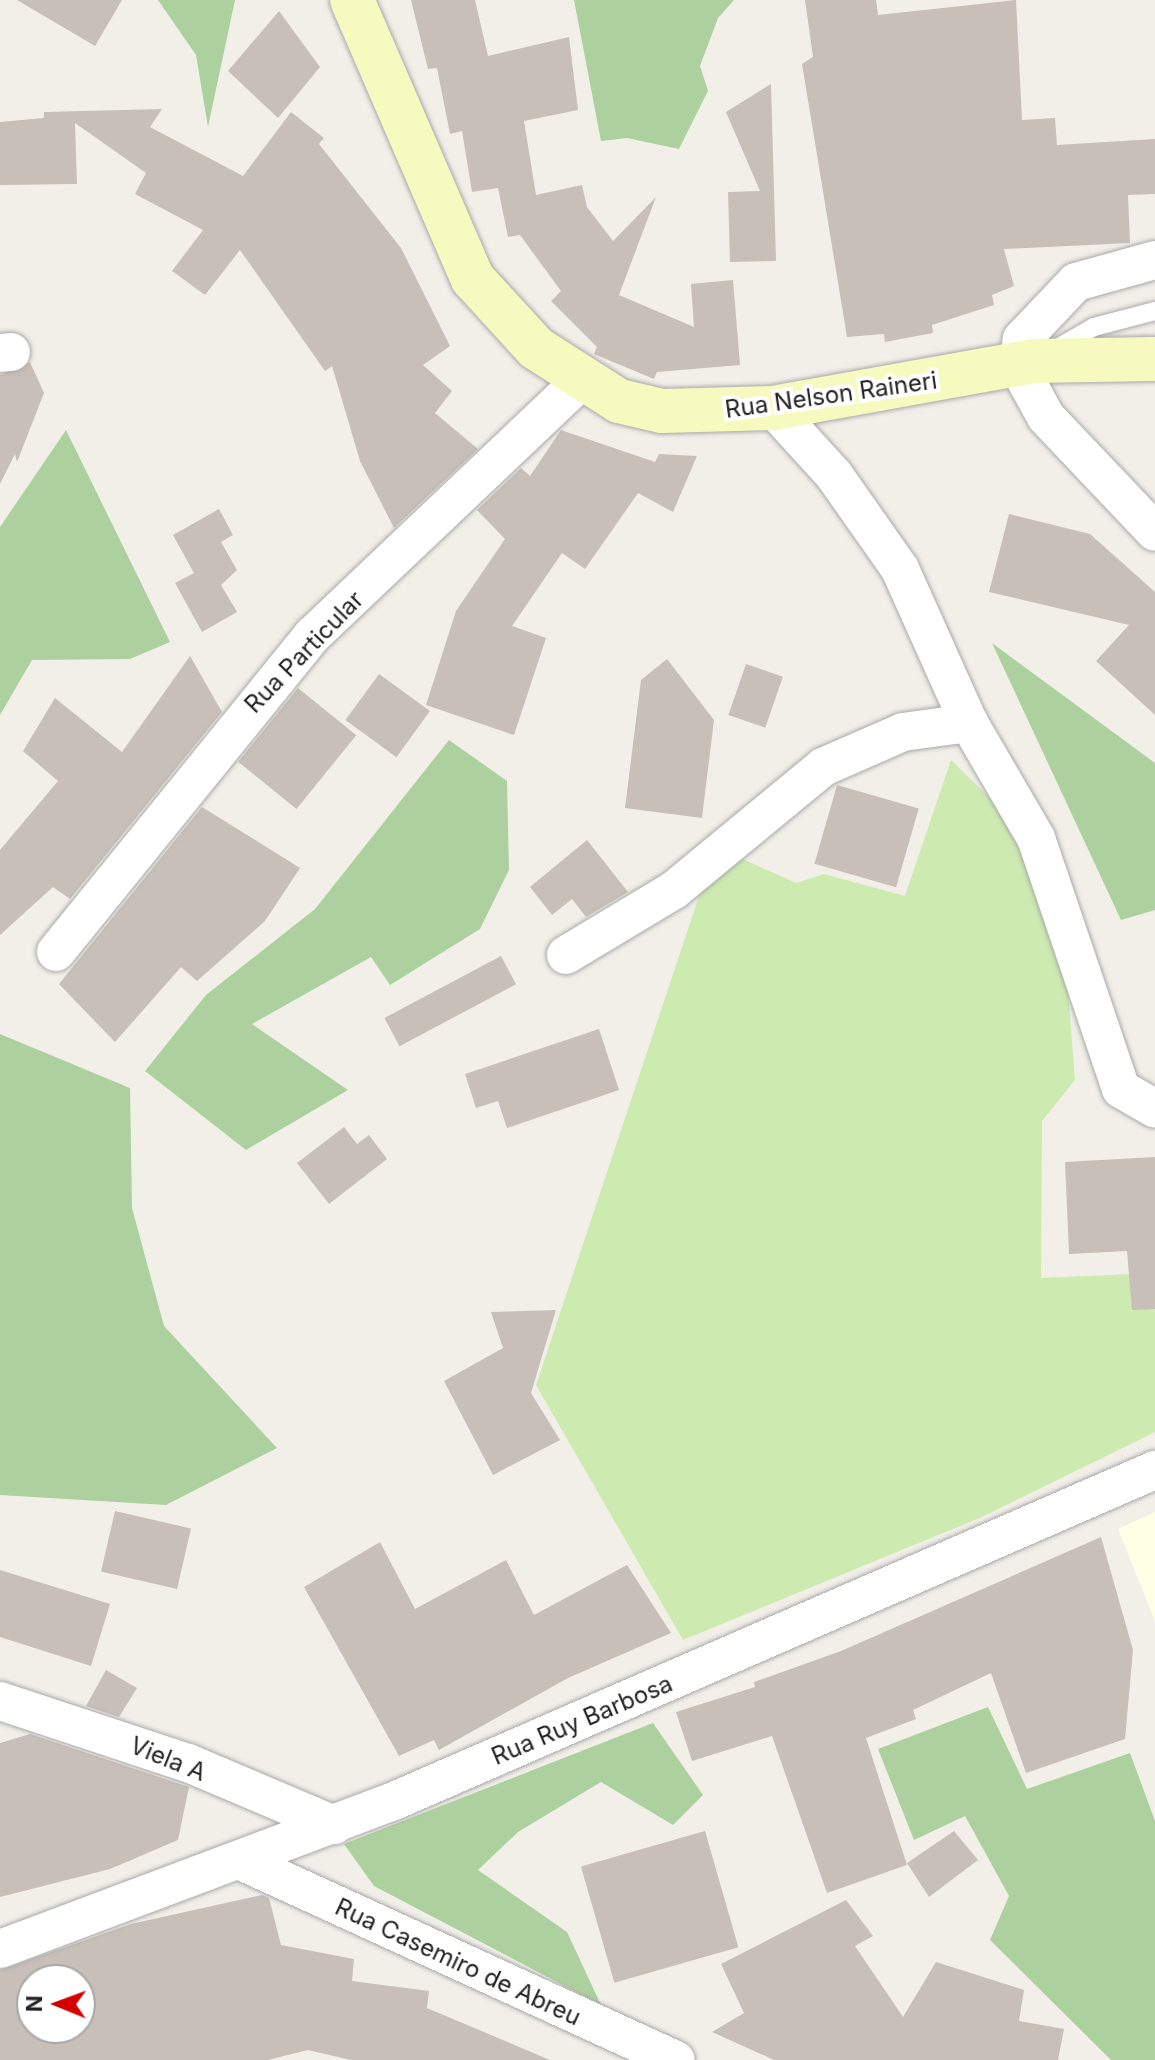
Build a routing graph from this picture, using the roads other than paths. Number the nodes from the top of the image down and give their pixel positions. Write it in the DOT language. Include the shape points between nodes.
graph roads {
  1 [pos="352,0"];
  2 [pos="1155,260"];
  3 [pos="1155,311"];
  4 [pos="1155,359"];
  5 [pos="1027,364"];
  6 [pos="582,380"];
  7 [pos="773,408"];
  8 [pos="1155,532"];
  9 [pos="969,723"];
  10 [pos="56,952"];
  11 [pos="566,955"];
  12 [pos="1155,1109"];
  13 [pos="1155,1470"];
  14 [pos="0,1701"];
  15 [pos="334,1825"];
  16 [pos="241,1861"];
  17 [pos="0,1949"];
  18 [pos="676,2060"];
  1 -- 6 [label="main road, Rua Nelson Raineri" via="473,279 536,348"];
  2 -- 5 [label="street" via="1076,282 1022,339"];
  3 -- 5 [label="lane" via="1094,327"];
  4 -- 5 [label="main road, Rua Nelson Raineri"];
  5 -- 7 [label="main road, Rua Nelson Raineri"];
  5 -- 8 [label="street" via="1046,417"];
  6 -- 7 [label="main road, Rua Nelson Raineri" via="619,401 662,411"];
  6 -- 10 [label="street, Rua Particular" via="313,635"];
  7 -- 9 [label="street" via="834,475 900,569"];
  9 -- 11 [label="street" via="903,732 823,767 674,890"];
  9 -- 12 [label="street" via="1036,838 1066,909 1121,1089"];
  13 -- 15 [label="street, Rua Ruy Barbosa"];
  14 -- 15 [label="street, Viela A" via="188,1763"];
  15 -- 16 [label="street, Rua Ruy Barbosa"];
  16 -- 17 [label="street, Rua Ruy Barbosa"];
  16 -- 18 [label="street, Rua Casemiro de Abreu"];
}
